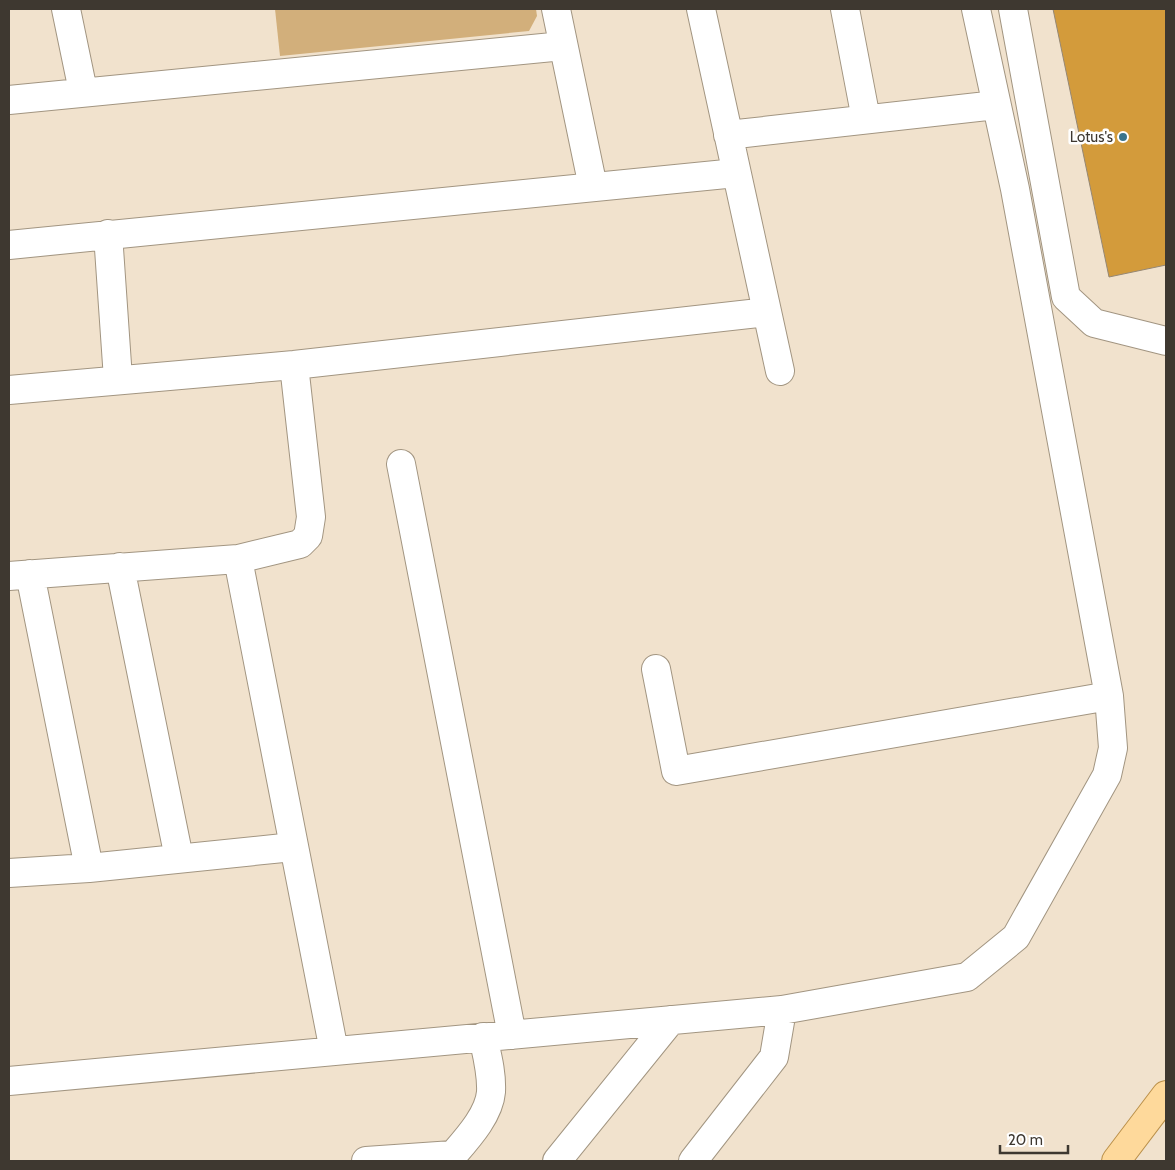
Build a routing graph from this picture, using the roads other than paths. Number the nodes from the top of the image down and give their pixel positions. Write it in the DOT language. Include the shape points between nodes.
graph roads {
  1 [pos="66,9"];
  2 [pos="556,9"];
  3 [pos="701,9"];
  4 [pos="845,9"];
  5 [pos="976,9"];
  6 [pos="1013,9"];
  7 [pos="563,46"];
  8 [pos="83,91"];
  9 [pos="9,100"];
  10 [pos="996,105"];
  11 [pos="866,120"];
  12 [pos="728,135"];
  13 [pos="736,173"];
  14 [pos="1045,184"];
  15 [pos="593,187"];
  16 [pos="1015,190"];
  17 [pos="108,234"];
  18 [pos="9,244"];
  19 [pos="767,312"];
  20 [pos="1166,341"];
  21 [pos="294,365"];
  22 [pos="780,372"];
  23 [pos="118,379"];
  24 [pos="9,390"];
  25 [pos="401,464"];
  26 [pos="238,558"];
  27 [pos="120,567"];
  28 [pos="19,575"];
  29 [pos="656,669"];
  30 [pos="1109,696"];
  31 [pos="293,846"];
  32 [pos="179,858"];
  33 [pos="89,868"];
  34 [pos="9,872"];
  35 [pos="782,1010"];
  36 [pos="670,1020"];
  37 [pos="512,1035"];
  38 [pos="483,1037"];
  39 [pos="334,1051"];
  40 [pos="9,1081"];
  41 [pos="1166,1095"];
  42 [pos="451,1158"];
  43 [pos="366,1161"];
  44 [pos="557,1161"];
  45 [pos="693,1161"];
  46 [pos="1116,1161"];
  1 -- 8 [label="street"];
  2 -- 7 [label="street"];
  3 -- 12 [label="street"];
  4 -- 11 [label="street"];
  5 -- 10 [label="street"];
  6 -- 14 [label="street"];
  7 -- 8 [label="street"];
  7 -- 15 [label="street"];
  8 -- 9 [label="street"];
  10 -- 11 [label="street"];
  10 -- 16 [label="street"];
  11 -- 12 [label="street"];
  12 -- 13 [label="street"];
  13 -- 15 [label="street"];
  13 -- 19 [label="street"];
  14 -- 16 [label="street"];
  14 -- 20 [label="street" via="1066,297 1094,323"];
  15 -- 17 [label="street"];
  16 -- 30 [label="street"];
  17 -- 18 [label="street"];
  17 -- 23 [label="street"];
  19 -- 21 [label="street"];
  19 -- 22 [label="street"];
  21 -- 23 [label="street"];
  21 -- 26 [label="street" via="311,527 300,544"];
  23 -- 24 [label="street"];
  25 -- 37 [label="street"];
  26 -- 27 [label="street"];
  26 -- 31 [label="street"];
  27 -- 28 [label="street"];
  27 -- 32 [label="street"];
  28 -- 33 [label="street"];
  29 -- 30 [label="street" via="676,771"];
  30 -- 35 [label="street" via="1113,748 1107,776 1016,937 967,977"];
  31 -- 32 [label="street"];
  31 -- 39 [label="street"];
  32 -- 33 [label="street"];
  33 -- 34 [label="street"];
  35 -- 36 [label="street"];
  35 -- 45 [label="street" via="774,1056"];
  36 -- 37 [label="street"];
  36 -- 44 [label="street"];
  37 -- 38 [label="street"];
  38 -- 39 [label="street"];
  38 -- 42 [label="street" via="491,1094 480,1119"];
  39 -- 40 [label="street"];
  41 -- 46 [label="main road"];
  42 -- 43 [label="street"];
}
